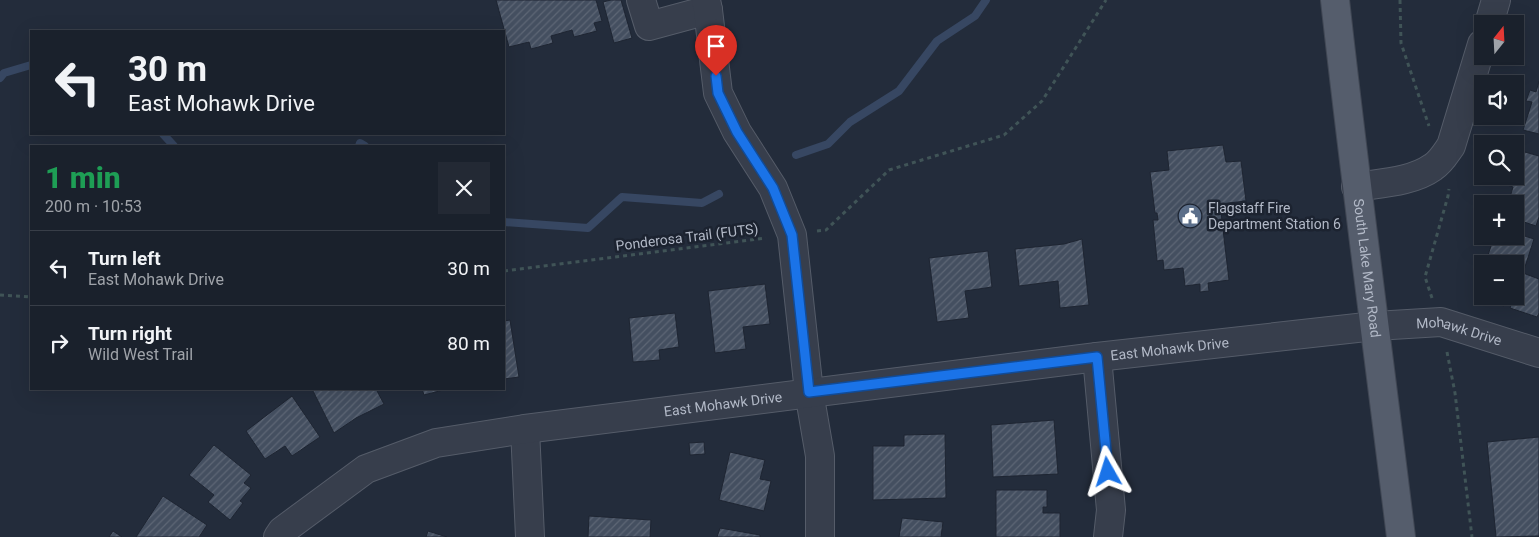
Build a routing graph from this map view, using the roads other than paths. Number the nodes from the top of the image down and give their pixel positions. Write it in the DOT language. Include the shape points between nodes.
graph roads {
  1 [pos="642,0"];
  2 [pos="1335,0"];
  3 [pos="1496,0"];
  4 [pos="707,5"];
  5 [pos="1492,15"];
  6 [pos="1476,65"];
  7 [pos="1356,187"];
  8 [pos="1376,326"];
  9 [pos="1539,353"];
  10 [pos="1097,357"];
  11 [pos="809,392"];
  12 [pos="525,429"];
  13 [pos="278,537"];
  14 [pos="530,537"];
  15 [pos="820,537"];
  16 [pos="1108,537"];
  17 [pos="1401,537"];
  1 -- 4 [label="street" via="649,26"];
  2 -- 7 [label="main road, South Lake Mary Road"];
  3 -- 5 [label="street"];
  4 -- 11 [label="street" via="718,93 737,132 773,188 792,235"];
  6 -- 7 [label="street" via="1451,146 1443,158 1420,174"];
  7 -- 8 [label="main road, South Lake Mary Road"];
  8 -- 9 [label="street, Mohawk Drive" via="1441,322"];
  8 -- 10 [label="street, East Mohawk Drive"];
  8 -- 17 [label="main road, South Lake Mary Road"];
  10 -- 11 [label="street, East Mohawk Drive"];
  10 -- 16 [label="street" via="1111,510"];
  11 -- 12 [label="street, East Mohawk Drive"];
  11 -- 15 [label="street" via="820,456"];
  12 -- 13 [label="street, East Mohawk Drive" via="436,443 366,469"];
  12 -- 14 [label="street"];
}
